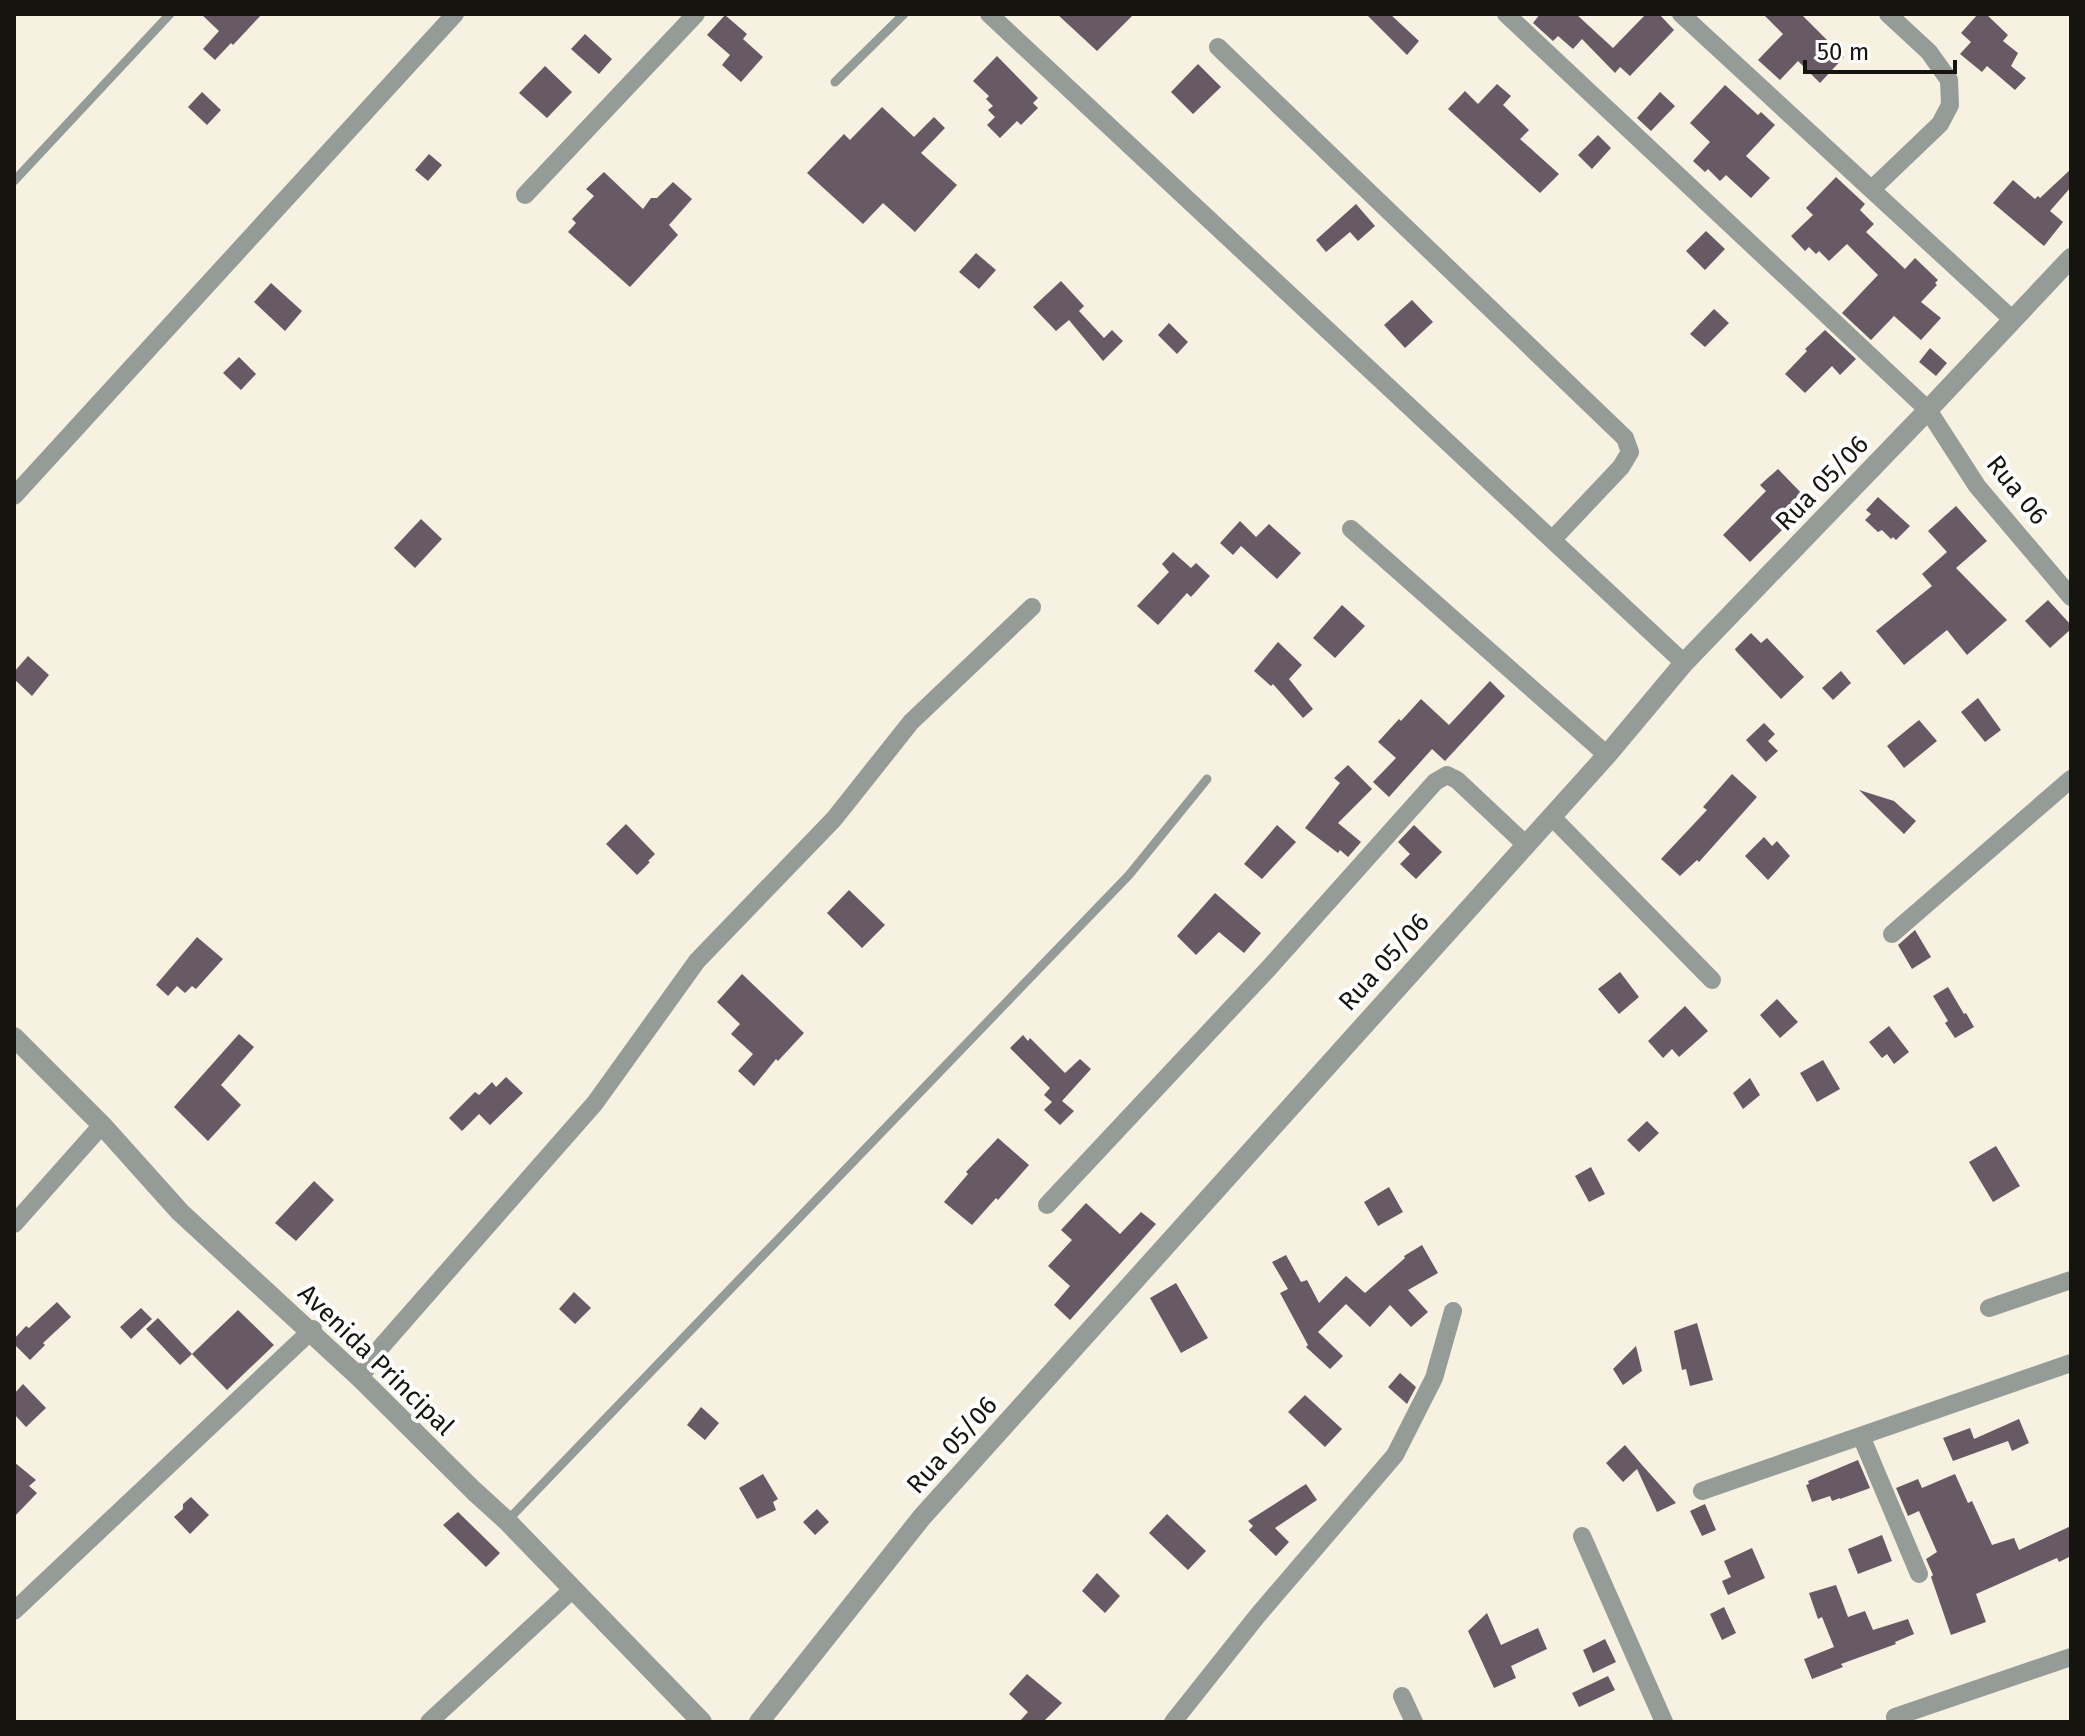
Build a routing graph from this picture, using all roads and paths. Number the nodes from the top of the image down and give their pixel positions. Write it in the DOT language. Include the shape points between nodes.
graph roads {
  1 [pos="170,14"];
  2 [pos="455,14"];
  3 [pos="696,14"];
  4 [pos="904,14"];
  5 [pos="989,14"];
  6 [pos="1506,14"];
  7 [pos="1681,14"];
  8 [pos="1888,14"];
  9 [pos="1218,47"];
  10 [pos="835,82"];
  11 [pos="14,181"];
  12 [pos="1872,189"];
  13 [pos="525,195"];
  14 [pos="2071,258"];
  15 [pos="2013,320"];
  16 [pos="1928,410"];
  17 [pos="14,496"];
  18 [pos="1351,529"];
  19 [pos="1552,540"];
  20 [pos="2071,597"];
  21 [pos="1032,607"];
  22 [pos="1684,663"];
  23 [pos="1607,755"];
  24 [pos="1207,779"];
  25 [pos="2071,779"];
  26 [pos="1551,816"];
  27 [pos="1525,844"];
  28 [pos="1892,934"];
  29 [pos="1712,980"];
  30 [pos="14,1037"];
  31 [pos="102,1125"];
  32 [pos="1047,1205"];
  33 [pos="14,1224"];
  34 [pos="2071,1280"];
  35 [pos="1989,1308"];
  36 [pos="1453,1311"];
  37 [pos="312,1331"];
  38 [pos="2071,1363"];
  39 [pos="360,1378"];
  40 [pos="1861,1436"];
  41 [pos="1702,1491"];
  42 [pos="507,1521"];
  43 [pos="1582,1536"];
  44 [pos="1919,1574"];
  45 [pos="573,1589"];
  46 [pos="14,1611"];
  47 [pos="2071,1657"];
  48 [pos="1402,1696"];
  49 [pos="1895,1717"];
  50 [pos="429,1722"];
  51 [pos="702,1722"];
  52 [pos="759,1722"];
  53 [pos="1173,1722"];
  54 [pos="1414,1722"];
  55 [pos="1664,1722"];
  1 -- 11 [label="lane"];
  2 -- 17 [label="street"];
  3 -- 13 [label="street"];
  4 -- 10 [label="lane"];
  5 -- 19 [label="street"];
  6 -- 16 [label="street, Rua 06"];
  7 -- 12 [label="street"];
  8 -- 12 [label="street" via="1929,52 1949,80 1950,105 1940,124"];
  9 -- 19 [label="street" via="1625,438 1630,452 1621,467"];
  12 -- 15 [label="street"];
  14 -- 15 [label="street, Rua 05/06"];
  15 -- 16 [label="street, Rua 05/06"];
  16 -- 20 [label="street, Rua 06" via="1977,486"];
  16 -- 22 [label="street, Rua 05/06"];
  18 -- 23 [label="street"];
  19 -- 22 [label="street"];
  21 -- 39 [label="street" via="911,722 834,819 697,961 595,1103 381,1347"];
  22 -- 23 [label="street, Rua 05/06"];
  23 -- 26 [label="street, Rua 05/06"];
  24 -- 42 [label="lane" via="1129,875"];
  25 -- 28 [label="street"];
  26 -- 27 [label="street, Rua 05/06"];
  26 -- 29 [label="street"];
  27 -- 32 [label="street" via="1457,780 1447,775 1435,782"];
  27 -- 52 [label="street, Rua 05/06" via="922,1517"];
  30 -- 31 [label="street, Avenida Principal"];
  31 -- 33 [label="street"];
  31 -- 37 [label="street, Avenida Principal" via="180,1212"];
  34 -- 35 [label="street"];
  36 -- 53 [label="street" via="1434,1378 1395,1455"];
  37 -- 39 [label="street, Avenida Principal"];
  37 -- 46 [label="street"];
  38 -- 40 [label="street"];
  39 -- 42 [label="street, Avenida Principal"];
  40 -- 41 [label="street"];
  40 -- 44 [label="street"];
  42 -- 45 [label="street, Avenida Principal"];
  43 -- 55 [label="street"];
  45 -- 50 [label="street"];
  45 -- 51 [label="street, Avenida Principal"];
  47 -- 49 [label="street"];
  48 -- 54 [label="street"];
}
